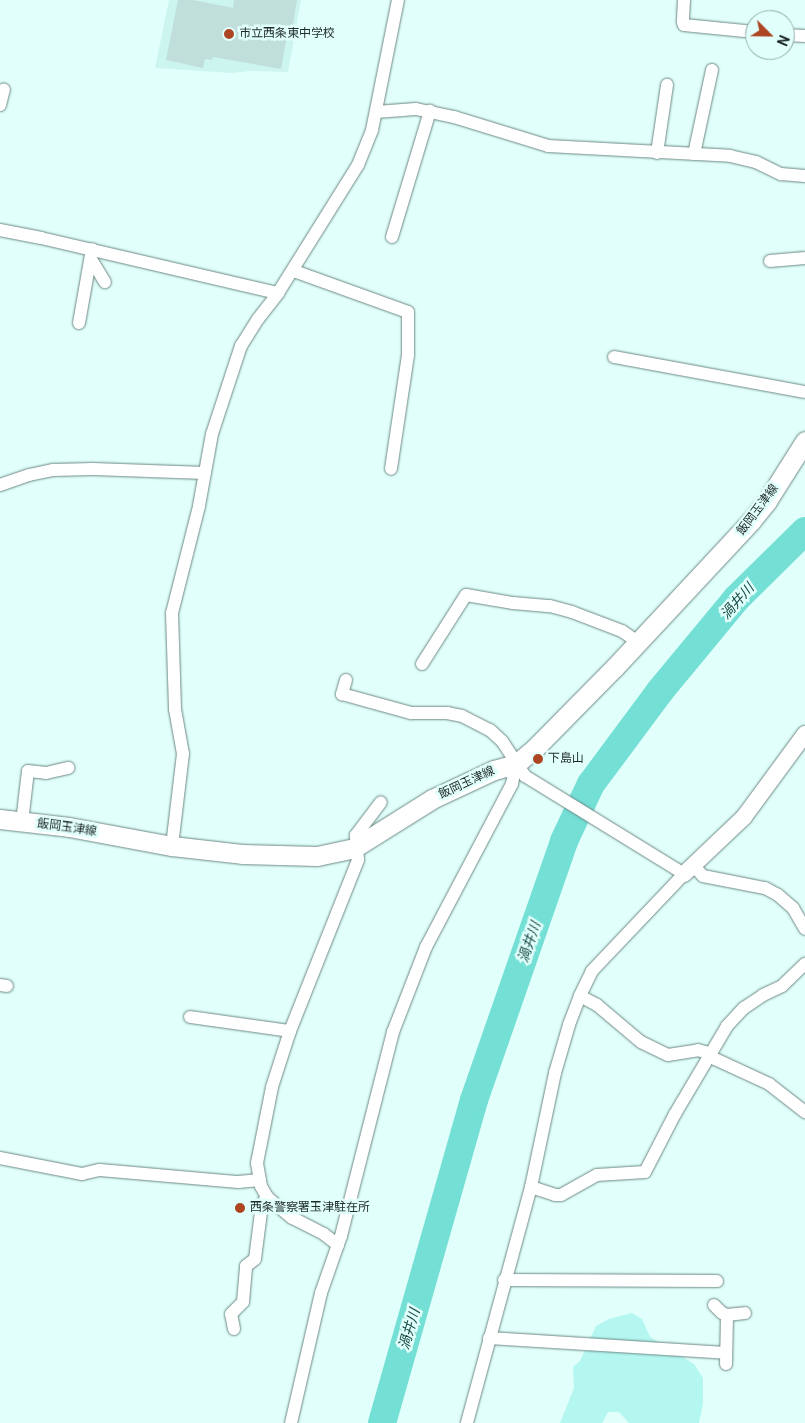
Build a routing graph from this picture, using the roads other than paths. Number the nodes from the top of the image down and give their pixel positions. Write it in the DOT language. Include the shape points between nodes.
graph roads {
  1 [pos="398,0"];
  2 [pos="684,0"];
  3 [pos="745,31"];
  4 [pos="712,70"];
  5 [pos="667,84"];
  6 [pos="4,89"];
  7 [pos="0,105"];
  8 [pos="430,111"];
  9 [pos="376,112"];
  10 [pos="656,152"];
  11 [pos="694,154"];
  12 [pos="805,176"];
  13 [pos="0,230"];
  14 [pos="392,237"];
  15 [pos="92,254"];
  16 [pos="805,258"];
  17 [pos="770,261"];
  18 [pos="294,271"];
  19 [pos="105,282"];
  20 [pos="278,293"];
  21 [pos="79,323"];
  22 [pos="614,357"];
  23 [pos="805,392"];
  24 [pos="805,441"];
  25 [pos="391,469"];
  26 [pos="205,473"];
  27 [pos="0,485"];
  28 [pos="638,642"];
  29 [pos="422,664"];
  30 [pos="346,680"];
  31 [pos="805,734"];
  32 [pos="68,768"];
  33 [pos="520,770"];
  34 [pos="381,802"];
  35 [pos="0,819"];
  36 [pos="22,822"];
  37 [pos="172,846"];
  38 [pos="358,846"];
  39 [pos="689,870"];
  40 [pos="805,929"];
  41 [pos="805,964"];
  42 [pos="580,996"];
  43 [pos="190,1017"];
  44 [pos="290,1030"];
  45 [pos="709,1055"];
  46 [pos="805,1112"];
  47 [pos="0,1158"];
  48 [pos="260,1180"];
  49 [pos="531,1187"];
  50 [pos="267,1197"];
  51 [pos="338,1245"];
  52 [pos="504,1280"];
  53 [pos="717,1281"];
  54 [pos="714,1305"];
  55 [pos="745,1313"];
  56 [pos="727,1315"];
  57 [pos="234,1329"];
  58 [pos="489,1338"];
  59 [pos="291,1423"];
  60 [pos="467,1423"];
  1 -- 9 [label="street"];
  2 -- 3 [label="street" via="684,25"];
  4 -- 11 [label="street"];
  5 -- 10 [label="street"];
  6 -- 7 [label="street"];
  8 -- 9 [label="street"];
  8 -- 10 [label="street" via="548,146"];
  8 -- 14 [label="street"];
  9 -- 18 [label="street" via="358,165"];
  10 -- 11 [label="street"];
  11 -- 12 [label="street" via="746,159 781,174"];
  13 -- 15 [label="street"];
  15 -- 19 [label="street"];
  15 -- 20 [label="street"];
  15 -- 21 [label="street"];
  16 -- 17 [label="street"];
  18 -- 20 [label="street"];
  18 -- 25 [label="street" via="408,312 408,355"];
  20 -- 26 [label="street" via="242,346 212,434"];
  22 -- 23 [label="street"];
  24 -- 28 [label="main road, 飯岡玉津線" via="751,522"];
  26 -- 27 [label="street" via="53,470"];
  26 -- 37 [label="street" via="172,613 175,709 183,754"];
  28 -- 29 [label="street" via="622,631 572,612 466,595"];
  28 -- 33 [label="main road, 飯岡玉津線" via="536,747"];
  30 -- 33 [label="street" via="342,694 411,712 462,716 490,730 502,740"];
  31 -- 39 [label="street" via="744,817"];
  32 -- 36 [label="street" via="46,773 28,771"];
  33 -- 38 [label="main road, 飯岡玉津線" via="494,770 432,800"];
  33 -- 39 [label="street" via="617,833"];
  33 -- 51 [label="street" via="426,947 393,1032"];
  34 -- 38 [label="street" via="356,835"];
  35 -- 36 [label="main road, 飯岡玉津線"];
  36 -- 37 [label="main road, 飯岡玉津線"];
  37 -- 38 [label="main road, 飯岡玉津線" via="242,854 317,856"];
  38 -- 44 [label="street" via="356,868"];
  39 -- 40 [label="street" via="765,888 793,908"];
  39 -- 42 [label="street" via="592,971"];
  41 -- 45 [label="street" via="782,986 744,1008 727,1026"];
  42 -- 45 [label="street" via="597,1005 642,1042 668,1055 698,1050"];
  42 -- 49 [label="street" via="555,1073"];
  43 -- 44 [label="street"];
  44 -- 48 [label="street" via="272,1087 257,1162"];
  45 -- 46 [label="street" via="769,1084"];
  45 -- 49 [label="street" via="645,1172 597,1174 561,1195"];
  47 -- 48 [label="street" via="82,1174 100,1170 238,1182"];
  48 -- 50 [label="street"];
  49 -- 52 [label="street"];
  50 -- 51 [label="street" via="292,1218"];
  50 -- 57 [label="street" via="262,1204 255,1259 246,1266 243,1302 232,1314"];
  51 -- 59 [label="street" via="321,1293"];
  52 -- 53 [label="street"];
  52 -- 58 [label="street"];
  54 -- 56 [label="street"];
  55 -- 56 [label="street"];
  56 -- 58 [label="street" via="726,1359"];
  58 -- 60 [label="street"];
}
